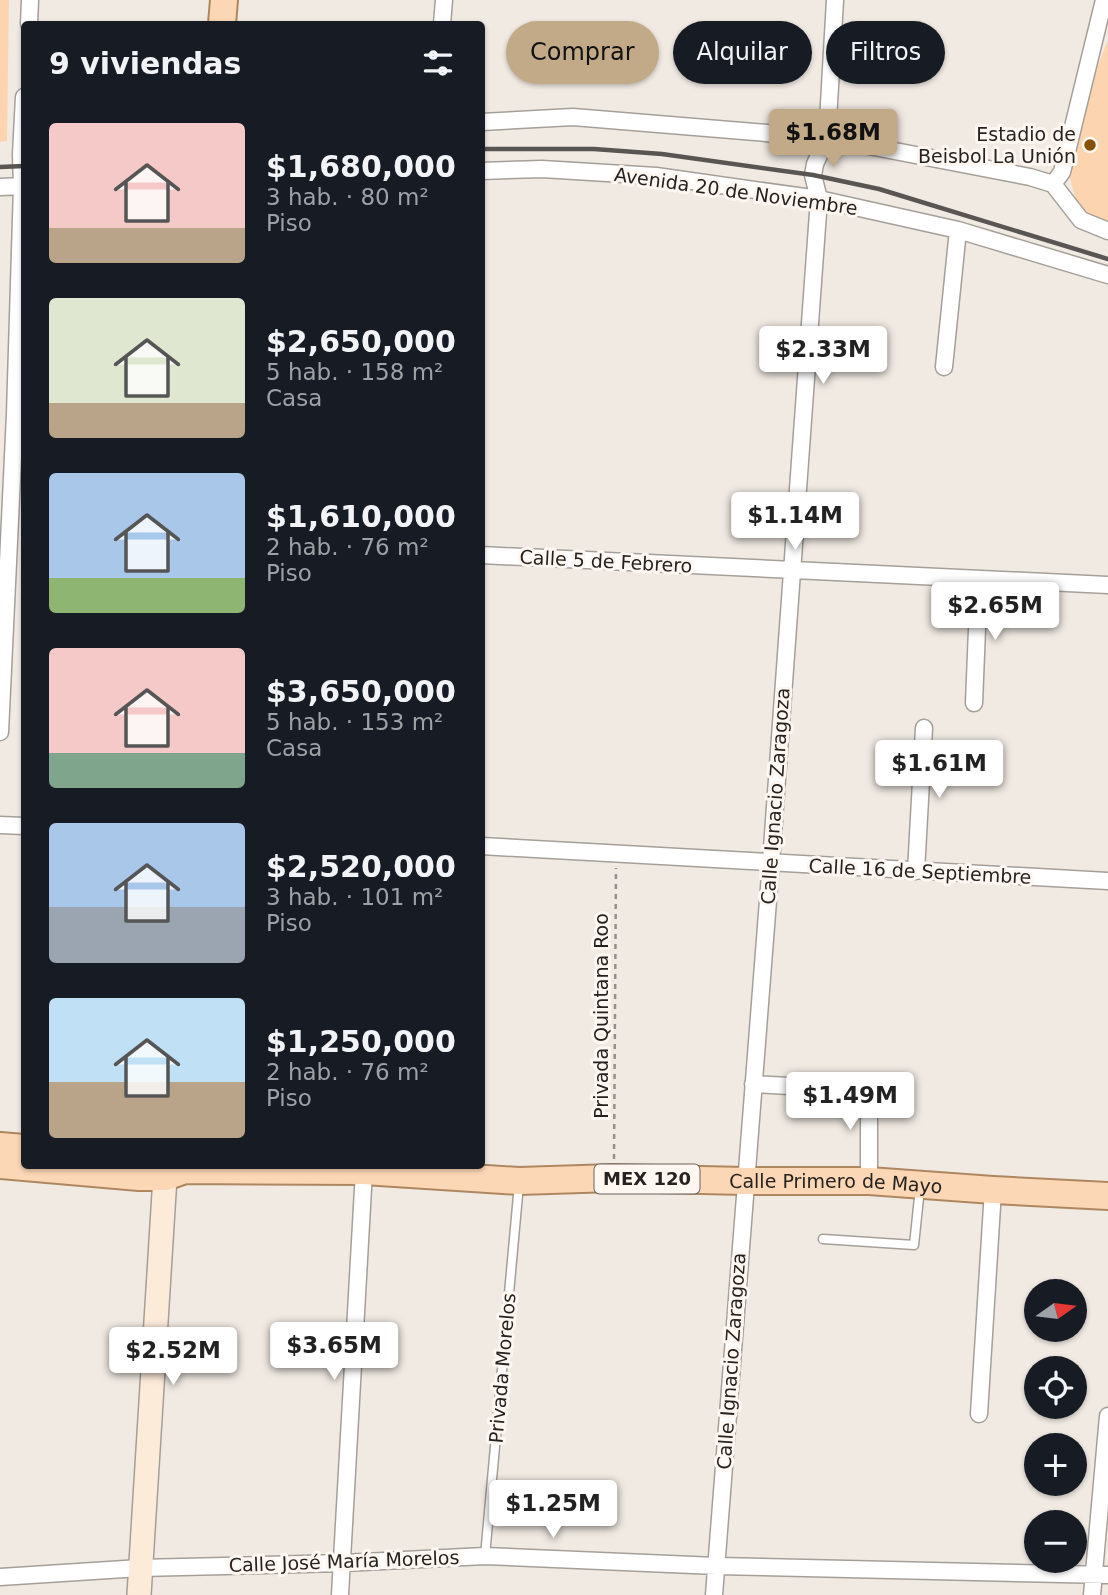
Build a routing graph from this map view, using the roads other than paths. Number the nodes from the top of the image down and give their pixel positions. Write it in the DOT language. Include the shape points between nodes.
graph roads {
  1 [pos="30,0"];
  2 [pos="224,0"];
  3 [pos="444,0"];
  4 [pos="835,0"];
  5 [pos="1104,0"];
  6 [pos="29,21"];
  7 [pos="222,21"];
  8 [pos="442,21"];
  9 [pos="485,122"];
  10 [pos="827,138"];
  11 [pos="485,171"];
  12 [pos="1053,184"];
  13 [pos="21,186"];
  14 [pos="0,187"];
  15 [pos="819,198"];
  16 [pos="21,216"];
  17 [pos="958,230"];
  18 [pos="1108,231"];
  19 [pos="1108,275"];
  20 [pos="944,367"];
  21 [pos="8,414"];
  22 [pos="11,535"];
  23 [pos="485,555"];
  24 [pos="791,570"];
  25 [pos="979,580"];
  26 [pos="1108,585"];
  27 [pos="974,703"];
  28 [pos="924,728"];
  29 [pos="0,732"];
  30 [pos="0,825"];
  31 [pos="21,826"];
  32 [pos="485,846"];
  33 [pos="771,862"];
  34 [pos="916,871"];
  35 [pos="1108,881"];
  36 [pos="869,1083"];
  37 [pos="753,1084"];
  38 [pos="844,1089"];
  39 [pos="0,1146"];
  40 [pos="21,1147"];
  41 [pos="0,1165"];
  42 [pos="21,1167"];
  43 [pos="46,1169"];
  44 [pos="173,1169"];
  45 [pos="364,1169"];
  46 [pos="376,1169"];
  47 [pos="519,1181"];
  48 [pos="745,1181"];
  49 [pos="869,1181"];
  50 [pos="920,1185"];
  51 [pos="993,1190"];
  52 [pos="1108,1196"];
  53 [pos="823,1239"];
  54 [pos="979,1414"];
  55 [pos="1108,1416"];
  56 [pos="485,1556"];
  57 [pos="342,1563"];
  58 [pos="716,1566"];
  59 [pos="140,1568"];
  60 [pos="1101,1575"];
  61 [pos="0,1577"];
  62 [pos="139,1595"];
  63 [pos="340,1595"];
  64 [pos="714,1595"];
  65 [pos="1093,1595"];
  1 -- 6 [label="street"];
  2 -- 7 [label="main road"];
  3 -- 8 [label="street"];
  4 -- 10 [label="street, Calle Ignacio Zaragoza"];
  5 -- 12 [label="street" via="1062,172"];
  9 -- 10 [label="street" via="573,117"];
  10 -- 12 [label="street"];
  10 -- 15 [label="street, Calle Ignacio Zaragoza" via="813,175"];
  11 -- 15 [label="street, Avenida 20 de Noviembre" via="542,169 656,176"];
  12 -- 18 [label="street" via="1081,220"];
  13 -- 14 [label="street"];
  15 -- 17 [label="street, Avenida 20 de Noviembre"];
  15 -- 24 [label="street, Calle Ignacio Zaragoza"];
  16 -- 21 [label="street"];
  17 -- 19 [label="street, Avenida 20 de Noviembre"];
  17 -- 20 [label="street"];
  21 -- 22 [label="street"];
  22 -- 29 [label="street"];
  23 -- 24 [label="street, Calle 5 de Febrero"];
  24 -- 25 [label="street, Calle 5 de Febrero"];
  24 -- 33 [label="street, Calle Ignacio Zaragoza"];
  25 -- 26 [label="street, Calle 5 de Febrero"];
  25 -- 27 [label="street"];
  28 -- 34 [label="street"];
  30 -- 31 [label="street"];
  32 -- 33 [label="street, Calle 16 de Septiembre"];
  33 -- 34 [label="street, Calle 16 de Septiembre"];
  33 -- 37 [label="street, Calle Ignacio Zaragoza"];
  34 -- 35 [label="street, Calle 16 de Septiembre"];
  36 -- 49 [label="street"];
  37 -- 38 [label="street"];
  37 -- 48 [label="street, Calle Ignacio Zaragoza"];
  39 -- 40 [label="main road"];
  41 -- 42 [label="main road, Calle Primero de Mayo / MEX 120"];
  43 -- 44 [label="main road, Calle Primero de Mayo / MEX 120" via="139,1177"];
  44 -- 59 [label="street"];
  45 -- 57 [label="street"];
  46 -- 47 [label="main road, Calle Primero de Mayo / MEX 120"];
  47 -- 48 [label="main road, Calle Primero de Mayo / MEX 120"];
  47 -- 56 [label="lane, Privada Morelos"];
  48 -- 49 [label="main road, Calle Primero de Mayo / MEX 120"];
  48 -- 58 [label="street, Calle Ignacio Zaragoza"];
  49 -- 50 [label="main road, Calle Primero de Mayo / MEX 120"];
  50 -- 51 [label="main road, Calle Primero de Mayo / MEX 120"];
  50 -- 53 [label="lane" via="914,1245"];
  51 -- 52 [label="main road, Calle Primero de Mayo / MEX 120"];
  51 -- 54 [label="street"];
  55 -- 60 [label="street"];
  56 -- 57 [label="street, Calle José María Morelos"];
  56 -- 58 [label="street, Calle José María Morelos"];
  57 -- 59 [label="street, Calle José María Morelos"];
  57 -- 63 [label="street"];
  58 -- 60 [label="street, Calle José María Morelos"];
  58 -- 64 [label="street, Calle Ignacio Zaragoza"];
  59 -- 61 [label="street, Calle José María Morelos"];
  59 -- 62 [label="street"];
  60 -- 65 [label="street"];
}
